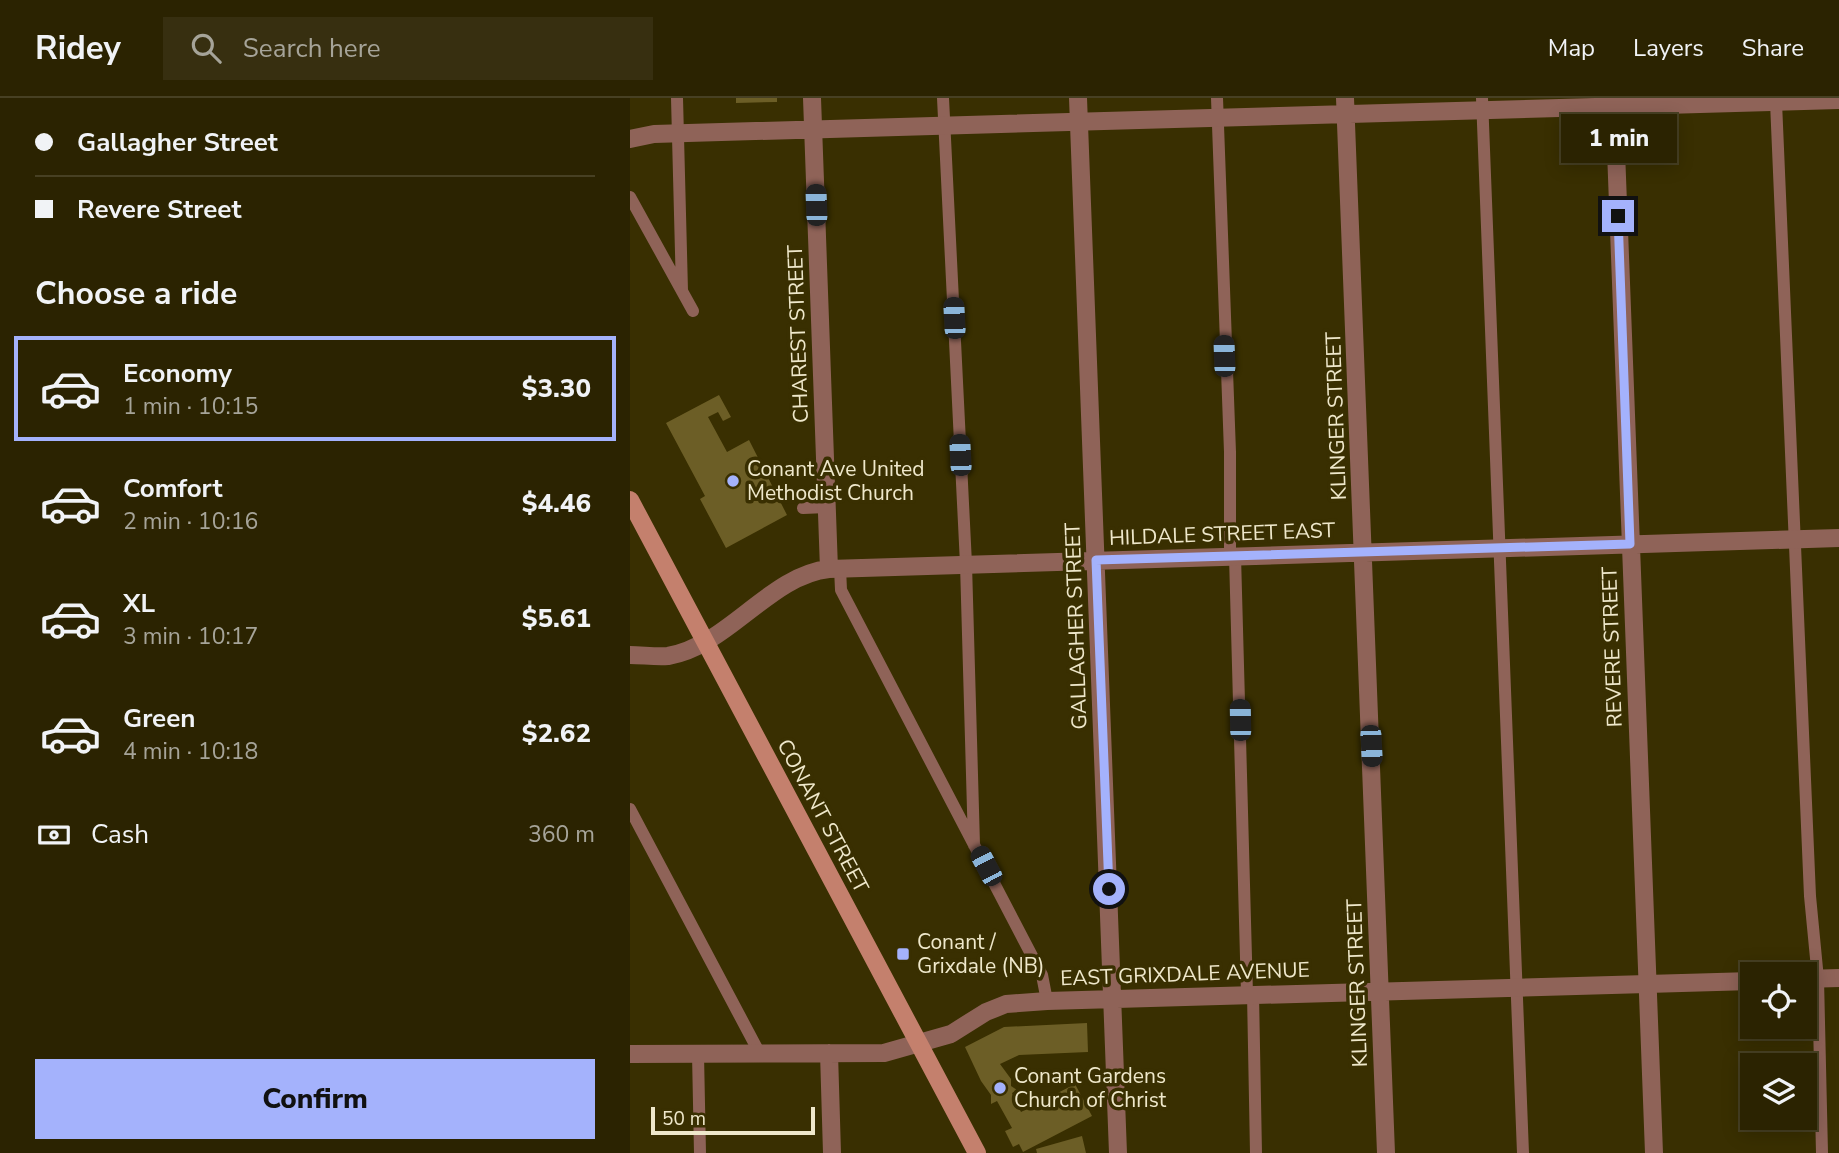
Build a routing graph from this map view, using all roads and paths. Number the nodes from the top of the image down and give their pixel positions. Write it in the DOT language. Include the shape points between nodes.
graph roads {
  1 [pos="677,98"];
  2 [pos="812,98"];
  3 [pos="943,98"];
  4 [pos="1078,98"];
  5 [pos="1217,98"];
  6 [pos="1839,100"];
  7 [pos="1614,102"];
  8 [pos="1776,102"];
  9 [pos="1483,104"];
  10 [pos="1346,106"];
  11 [pos="1217,118"];
  12 [pos="1079,122"];
  13 [pos="944,126"];
  14 [pos="813,129"];
  15 [pos="679,133"];
  16 [pos="630,139"];
  17 [pos="630,197"];
  18 [pos="682,291"];
  19 [pos="693,312"];
  20 [pos="630,500"];
  21 [pos="803,508"];
  22 [pos="827,508"];
  23 [pos="1839,538"];
  24 [pos="1795,540"];
  25 [pos="1630,544"];
  26 [pos="1501,548"];
  27 [pos="1363,553"];
  28 [pos="1233,556"];
  29 [pos="1096,560"];
  30 [pos="966,564"];
  31 [pos="834,568"];
  32 [pos="705,642"];
  33 [pos="630,655"];
  34 [pos="630,809"];
  35 [pos="974,845"];
  36 [pos="1811,962"];
  37 [pos="1839,978"];
  38 [pos="1817,979"];
  39 [pos="1740,981"];
  40 [pos="1647,984"];
  41 [pos="1518,987"];
  42 [pos="1380,992"];
  43 [pos="1250,994"];
  44 [pos="1113,999"];
  45 [pos="1047,1001"];
  46 [pos="1815,1039"];
  47 [pos="919,1045"];
  48 [pos="630,1054"];
  49 [pos="698,1054"];
  50 [pos="760,1054"];
  51 [pos="829,1054"];
  52 [pos="700,1153"];
  53 [pos="832,1153"];
  54 [pos="976,1153"];
  55 [pos="1118,1153"];
  56 [pos="1256,1153"];
  57 [pos="1386,1153"];
  58 [pos="1524,1153"];
  59 [pos="1654,1153"];
  60 [pos="1822,1153"];
  1 -- 15 [label="lane"];
  2 -- 14 [label="street, CHAREST STREET"];
  3 -- 13 [label="lane"];
  4 -- 12 [label="street, GALLAGHER STREET"];
  5 -- 11 [label="lane"];
  6 -- 8 [label="street"];
  7 -- 8 [label="street"];
  7 -- 9 [label="street"];
  7 -- 25 [label="street, REVERE STREET"];
  8 -- 24 [label="lane"];
  9 -- 10 [label="street"];
  9 -- 26 [label="lane"];
  10 -- 11 [label="street"];
  10 -- 27 [label="street, KLINGER STREET"];
  11 -- 12 [label="street"];
  11 -- 28 [label="lane"];
  12 -- 13 [label="street"];
  12 -- 29 [label="street, GALLAGHER STREET"];
  13 -- 14 [label="street"];
  13 -- 30 [label="lane"];
  14 -- 15 [label="street"];
  14 -- 22 [label="street, CHAREST STREET"];
  15 -- 16 [label="street"];
  15 -- 18 [label="lane"];
  17 -- 18 [label="lane"];
  18 -- 19 [label="lane"];
  20 -- 32 [label="main road, CONANT STREET"];
  21 -- 22 [label="lane"];
  22 -- 31 [label="street, CHAREST STREET"];
  23 -- 24 [label="street, HILDALE STREET EAST"];
  24 -- 25 [label="street, HILDALE STREET EAST"];
  24 -- 36 [label="lane"];
  25 -- 26 [label="street, HILDALE STREET EAST"];
  25 -- 40 [label="street, REVERE STREET"];
  26 -- 27 [label="street, HILDALE STREET EAST"];
  26 -- 41 [label="lane"];
  27 -- 28 [label="street, HILDALE STREET EAST"];
  27 -- 42 [label="street, KLINGER STREET"];
  28 -- 29 [label="street, HILDALE STREET EAST"];
  28 -- 43 [label="lane"];
  29 -- 30 [label="street, HILDALE STREET EAST"];
  29 -- 44 [label="street, GALLAGHER STREET"];
  30 -- 31 [label="street, HILDALE STREET EAST"];
  30 -- 35 [label="lane"];
  31 -- 32 [label="street, HILDALE STREET EAST" via="805,574"];
  31 -- 35 [label="lane" via="841,590"];
  32 -- 33 [label="street, HILDALE STREET EAST" via="668,656"];
  32 -- 47 [label="main road, CONANT STREET"];
  34 -- 50 [label="lane"];
  35 -- 45 [label="lane" via="1042,975"];
  37 -- 38 [label="street"];
  39 -- 40 [label="street, EAST GRIXDALE AVENUE"];
  40 -- 41 [label="street, EAST GRIXDALE AVENUE"];
  40 -- 59 [label="street, REVERE STREET"];
  41 -- 42 [label="street, EAST GRIXDALE AVENUE"];
  41 -- 58 [label="lane"];
  42 -- 43 [label="street, EAST GRIXDALE AVENUE"];
  42 -- 57 [label="street, KLINGER STREET"];
  43 -- 44 [label="street, EAST GRIXDALE AVENUE"];
  43 -- 56 [label="lane"];
  44 -- 45 [label="street, EAST GRIXDALE AVENUE"];
  44 -- 55 [label="street, GALLAGHER STREET"];
  45 -- 47 [label="street, EAST GRIXDALE AVENUE" via="1006,1004 951,1034"];
  46 -- 60 [label="lane"];
  47 -- 51 [label="street, EAST GRIXDALE AVENUE" via="884,1054"];
  47 -- 54 [label="main road, CONANT STREET"];
  48 -- 49 [label="street, EAST GRIXDALE AVENUE"];
  49 -- 50 [label="street, EAST GRIXDALE AVENUE"];
  49 -- 52 [label="lane"];
  50 -- 51 [label="street, EAST GRIXDALE AVENUE"];
  51 -- 53 [label="street"];
}
